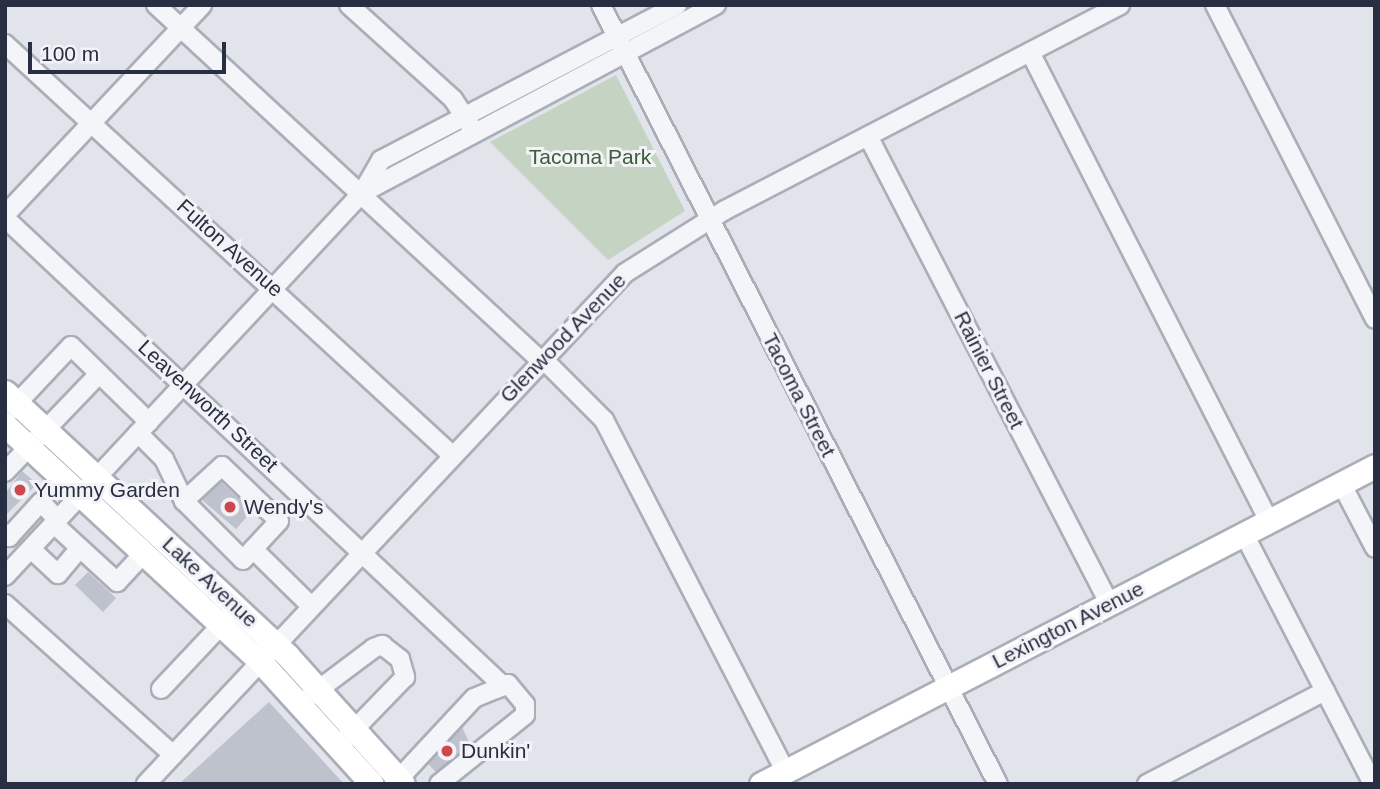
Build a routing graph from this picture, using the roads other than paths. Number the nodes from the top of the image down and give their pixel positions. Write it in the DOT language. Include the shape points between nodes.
graph roads {
  1 [pos="156,5"];
  2 [pos="202,5"];
  3 [pos="349,5"];
  4 [pos="601,5"];
  5 [pos="677,5"];
  6 [pos="716,5"];
  7 [pos="1120,5"];
  8 [pos="1215,5"];
  9 [pos="181,28"];
  10 [pos="5,44"];
  11 [pos="621,45"];
  12 [pos="1030,52"];
  13 [pos="466,115"];
  14 [pos="92,123"];
  15 [pos="474,131"];
  16 [pos="868,136"];
  17 [pos="362,193"];
  18 [pos="5,217"];
  19 [pos="710,219"];
  20 [pos="274,288"];
  21 [pos="1375,318"];
  22 [pos="541,359"];
  23 [pos="99,374"];
  24 [pos="185,383"];
  25 [pos="9,404"];
  26 [pos="5,425"];
  27 [pos="144,427"];
  28 [pos="47,430"];
  29 [pos="29,446"];
  30 [pos="452,455"];
  31 [pos="1375,466"];
  32 [pos="5,472"];
  33 [pos="98,477"];
  34 [pos="1341,483"];
  35 [pos="81,494"];
  36 [pos="184,502"];
  37 [pos="1269,521"];
  38 [pos="56,522"];
  39 [pos="1244,534"];
  40 [pos="7,535"];
  41 [pos="80,548"];
  42 [pos="1375,548"];
  43 [pos="253,549"];
  44 [pos="28,551"];
  45 [pos="363,551"];
  46 [pos="144,552"];
  47 [pos="5,576"];
  48 [pos="1109,603"];
  49 [pos="5,604"];
  50 [pos="311,606"];
  51 [pos="238,608"];
  52 [pos="222,625"];
  53 [pos="276,644"];
  54 [pos="260,661"];
  55 [pos="500,683"];
  56 [pos="948,687"];
  57 [pos="161,689"];
  58 [pos="319,689"];
  59 [pos="1325,691"];
  60 [pos="301,705"];
  61 [pos="355,729"];
  62 [pos="337,746"];
  63 [pos="173,755"];
  64 [pos="776,779"];
  65 [pos="399,782"];
  66 [pos="146,784"];
  67 [pos="372,784"];
  68 [pos="439,784"];
  69 [pos="998,784"];
  70 [pos="1147,784"];
  71 [pos="1373,784"];
  1 -- 9 [label="street"];
  2 -- 9 [label="street"];
  3 -- 13 [label="street"];
  4 -- 11 [label="street, Tacoma Street"];
  5 -- 11 [label="street"];
  6 -- 11 [label="street"];
  7 -- 12 [label="street, Glenwood Avenue"];
  8 -- 21 [label="street"];
  9 -- 14 [label="street"];
  9 -- 17 [label="street"];
  10 -- 14 [label="street, Fulton Avenue"];
  11 -- 13 [label="street"];
  11 -- 15 [label="street"];
  11 -- 19 [label="street, Tacoma Street"];
  12 -- 16 [label="street, Glenwood Avenue"];
  12 -- 37 [label="street"];
  13 -- 15 [label="street"];
  13 -- 17 [label="street" via="381,160"];
  14 -- 18 [label="street"];
  14 -- 20 [label="street, Fulton Avenue"];
  15 -- 17 [label="street"];
  16 -- 19 [label="street, Glenwood Avenue"];
  16 -- 48 [label="street, Rainier Street"];
  17 -- 20 [label="street"];
  17 -- 22 [label="street"];
  18 -- 24 [label="street, Leavenworth Street"];
  19 -- 22 [label="street, Glenwood Avenue" via="618,278"];
  19 -- 56 [label="street, Tacoma Street"];
  20 -- 24 [label="street"];
  20 -- 30 [label="street, Fulton Avenue"];
  22 -- 30 [label="street, Glenwood Avenue"];
  22 -- 64 [label="street" via="604,420"];
  23 -- 25 [label="street" via="71,346"];
  23 -- 27 [label="street"];
  23 -- 28 [label="street"];
  24 -- 27 [label="street"];
  24 -- 45 [label="street, Leavenworth Street"];
  25 -- 28 [label="main road, Lake Avenue"];
  26 -- 29 [label="main road, Lake Avenue"];
  27 -- 33 [label="street"];
  27 -- 36 [label="street"];
  28 -- 29 [label="street"];
  28 -- 33 [label="main road, Lake Avenue"];
  29 -- 32 [label="street"];
  29 -- 35 [label="main road, Lake Avenue"];
  30 -- 45 [label="street, Glenwood Avenue"];
  31 -- 34 [label="main road, Lexington Avenue"];
  33 -- 35 [label="street"];
  33 -- 51 [label="main road, Lake Avenue"];
  34 -- 37 [label="main road, Lexington Avenue"];
  34 -- 42 [label="street"];
  35 -- 38 [label="street"];
  35 -- 46 [label="main road, Lake Avenue"];
  36 -- 43 [label="street" via="243,560"];
  36 -- 43 [label="street" via="222,466 279,521"];
  37 -- 39 [label="main road, Lexington Avenue"];
  38 -- 40 [label="street" via="41,502"];
  38 -- 41 [label="street"];
  38 -- 44 [label="street"];
  39 -- 48 [label="main road, Lexington Avenue"];
  39 -- 59 [label="street"];
  40 -- 44 [label="street"];
  41 -- 44 [label="street" via="58,574"];
  41 -- 46 [label="street" via="117,582"];
  43 -- 50 [label="street"];
  44 -- 47 [label="street"];
  45 -- 50 [label="street, Glenwood Avenue"];
  45 -- 55 [label="street, Leavenworth Street"];
  46 -- 52 [label="main road, Lake Avenue"];
  48 -- 56 [label="main road, Lexington Avenue"];
  49 -- 63 [label="street"];
  50 -- 53 [label="street, Glenwood Avenue"];
  51 -- 52 [label="street"];
  51 -- 53 [label="main road, Lake Avenue"];
  52 -- 54 [label="main road, Lake Avenue"];
  52 -- 57 [label="street"];
  53 -- 54 [label="street, Glenwood Avenue"];
  53 -- 58 [label="main road, Lake Avenue"];
  54 -- 60 [label="main road, Lake Avenue"];
  54 -- 63 [label="street, Glenwood Avenue"];
  55 -- 65 [label="street" via="464,707"];
  55 -- 68 [label="street, Leavenworth Street" via="525,704 525,715"];
  56 -- 64 [label="main road, Lexington Avenue"];
  56 -- 69 [label="street, Tacoma Street"];
  58 -- 60 [label="street"];
  58 -- 61 [label="main road, Lake Avenue"];
  58 -- 61 [label="street" via="382,645 400,659 405,677"];
  59 -- 70 [label="street"];
  59 -- 71 [label="street"];
  60 -- 62 [label="main road, Lake Avenue"];
  61 -- 62 [label="street"];
  61 -- 65 [label="main road, Lake Avenue"];
  62 -- 67 [label="main road, Lake Avenue"];
  63 -- 66 [label="street, Glenwood Avenue"];
}
